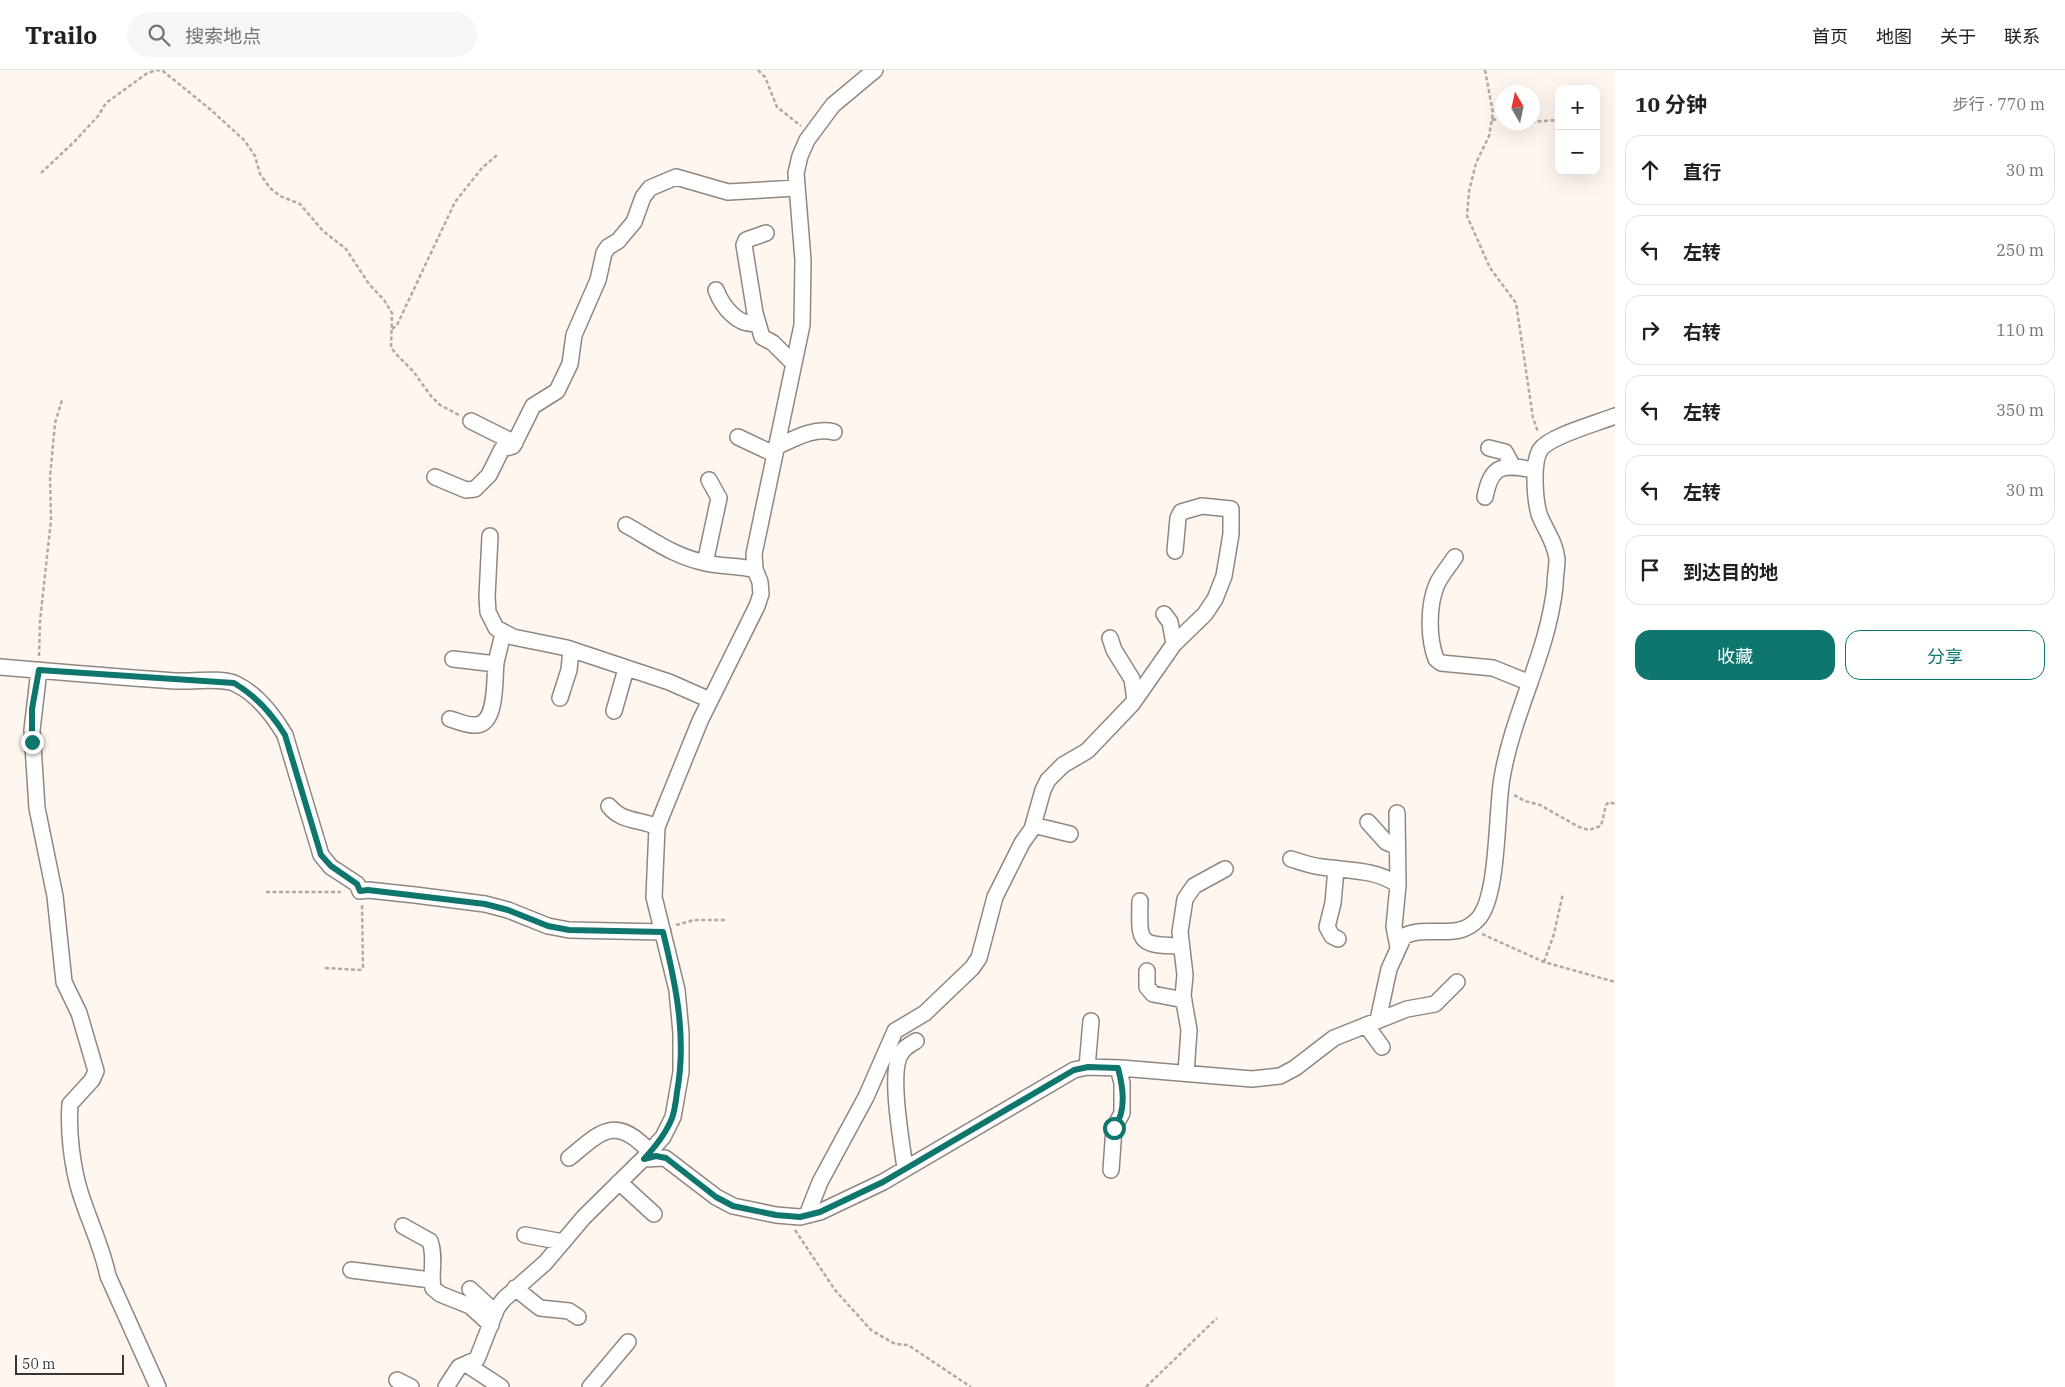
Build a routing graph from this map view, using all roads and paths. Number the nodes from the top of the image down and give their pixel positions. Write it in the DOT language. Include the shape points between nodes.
graph roads {
  1 [pos="758,70"];
  2 [pos="875,70"];
  3 [pos="1484,70"];
  4 [pos="1495,119"];
  5 [pos="1492,120"];
  6 [pos="1555,120"];
  7 [pos="1540,121"];
  8 [pos="811,134"];
  9 [pos="497,155"];
  10 [pos="41,173"];
  11 [pos="797,188"];
  12 [pos="766,233"];
  13 [pos="716,290"];
  14 [pos="757,324"];
  15 [pos="392,330"];
  16 [pos="794,364"];
  17 [pos="62,400"];
  18 [pos="1615,416"];
  19 [pos="471,421"];
  20 [pos="834,432"];
  21 [pos="738,437"];
  22 [pos="515,443"];
  23 [pos="1489,448"];
  24 [pos="775,451"];
  25 [pos="1540,451"];
  26 [pos="1512,465"];
  27 [pos="1535,470"];
  28 [pos="435,476"];
  29 [pos="709,480"];
  30 [pos="1485,497"];
  31 [pos="626,526"];
  32 [pos="490,536"];
  33 [pos="1175,551"];
  34 [pos="1455,557"];
  35 [pos="705,563"];
  36 [pos="755,570"];
  37 [pos="1164,614"];
  38 [pos="503,633"];
  39 [pos="1110,638"];
  40 [pos="1174,644"];
  41 [pos="571,650"];
  42 [pos="453,659"];
  43 [pos="496,664"];
  44 [pos="0,667"];
  45 [pos="626,668"];
  46 [pos="39,670"];
  47 [pos="1530,683"];
  48 [pos="560,698"];
  49 [pos="710,700"];
  50 [pos="1135,700"];
  51 [pos="614,711"];
  52 [pos="450,719"];
  53 [pos="1500,794"];
  54 [pos="1615,804"];
  55 [pos="609,806"];
  56 [pos="1397,813"];
  57 [pos="1368,822"];
  58 [pos="1033,825"];
  59 [pos="657,827"];
  60 [pos="1070,834"];
  61 [pos="1397,847"];
  62 [pos="1291,859"];
  63 [pos="1225,869"];
  64 [pos="1336,869"];
  65 [pos="1398,886"];
  66 [pos="358,889"];
  67 [pos="266,892"];
  68 [pos="1563,893"];
  69 [pos="1140,901"];
  70 [pos="725,920"];
  71 [pos="1464,929"];
  72 [pos="662,930"];
  73 [pos="1338,939"];
  74 [pos="1180,946"];
  75 [pos="1398,947"];
  76 [pos="1544,962"];
  77 [pos="325,968"];
  78 [pos="1147,971"];
  79 [pos="1457,982"];
  80 [pos="1615,982"];
  81 [pos="1184,1000"];
  82 [pos="1091,1021"];
  83 [pos="1372,1022"];
  84 [pos="916,1041"];
  85 [pos="1382,1047"];
  86 [pos="1088,1067"];
  87 [pos="1118,1068"];
  88 [pos="1186,1072"];
  89 [pos="647,1155"];
  90 [pos="569,1158"];
  91 [pos="905,1169"];
  92 [pos="1111,1170"];
  93 [pos="619,1182"];
  94 [pos="654,1214"];
  95 [pos="799,1216"];
  96 [pos="403,1226"];
  97 [pos="525,1235"];
  98 [pos="563,1242"];
  99 [pos="351,1270"];
  100 [pos="431,1280"];
  101 [pos="515,1288"];
  102 [pos="470,1289"];
  103 [pos="578,1317"];
  104 [pos="1217,1318"];
  105 [pos="493,1319"];
  106 [pos="628,1342"];
  107 [pos="466,1364"];
  108 [pos="397,1380"];
  109 [pos="158,1387"];
  110 [pos="411,1387"];
  111 [pos="446,1387"];
  112 [pos="501,1387"];
  113 [pos="590,1387"];
  114 [pos="971,1387"];
  115 [pos="1146,1387"];
  1 -- 8 [label="path" via="765,77 776,107"];
  2 -- 8 [label="street" via="833,104"];
  3 -- 5 [label="path" via="1492,103"];
  4 -- 5 [label="path"];
  5 -- 25 [label="path" via="1474,172 1466,206 1467,216 1490,268 1516,303"];
  6 -- 7 [label="path"];
  8 -- 11 [label="street" via="800,156"];
  9 -- 15 [label="path" via="482,168 455,202 424,272"];
  10 -- 15 [label="path" via="75,142 106,103 146,74 156,70 163,72 245,140 270,188 300,204 323,231 346,249 392,313"];
  11 -- 16 [label="street" via="803,302"];
  11 -- 22 [label="street" via="728,192 676,176 650,188 630,227 604,253 598,280 574,335 570,364 557,391 533,406"];
  12 -- 14 [label="street" via="746,240 744,245"];
  13 -- 14 [label="street" via="721,304 729,312 751,325"];
  14 -- 16 [label="street" via="762,337 773,343"];
  15 -- 19 [label="path" via="391,347 431,396 440,405"];
  16 -- 24 [label="street"];
  17 -- 46 [label="path" via="55,423 50,477 51,520 40,621"];
  18 -- 25 [label="street" via="1552,440"];
  19 -- 22 [label="street"];
  20 -- 24 [label="street" via="806,433"];
  21 -- 24 [label="street"];
  22 -- 28 [label="street" via="502,449 489,475 475,489 466,490"];
  23 -- 26 [label="street" via="1505,452"];
  24 -- 36 [label="street" via="754,554"];
  25 -- 27 [label="street"];
  26 -- 27 [label="street"];
  26 -- 30 [label="street" via="1493,474"];
  27 -- 47 [label="street" via="1538,506 1553,542 1557,565 1551,616"];
  29 -- 35 [label="street" via="719,498"];
  31 -- 35 [label="street" via="669,552"];
  32 -- 38 [label="street" via="488,612 496,628"];
  33 -- 40 [label="street" via="1181,512 1202,506 1231,508 1231,534 1224,576 1215,599 1205,614"];
  34 -- 47 [label="street" via="1436,586 1430,628 1436,659 1442,663 1492,668"];
  35 -- 36 [label="street"];
  36 -- 49 [label="street" via="761,594 757,606"];
  37 -- 40 [label="street" via="1170,622"];
  38 -- 41 [label="street"];
  38 -- 43 [label="street"];
  39 -- 50 [label="street" via="1132,679"];
  40 -- 50 [label="street"];
  41 -- 45 [label="street"];
  41 -- 48 [label="street" via="569,670"];
  42 -- 43 [label="street"];
  43 -- 52 [label="street" via="494,697 483,723 476,726"];
  44 -- 46 [label="street"];
  45 -- 49 [label="street"];
  45 -- 51 [label="street"];
  46 -- 66 [label="street" via="176,681 226,681 242,688 260,702 285,735 321,855 357,884"];
  46 -- 109 [label="street" via="32,730 37,808 55,896 64,982 79,1013 96,1071 70,1104 72,1153 78,1186 104,1256 108,1276"];
  47 -- 53 [label="street" via="1514,732"];
  49 -- 59 [label="street"];
  50 -- 58 [label="street" via="1087,751 1055,772 1043,790"];
  53 -- 54 [label="path" via="1517,795 1525,802 1534,802 1589,830 1600,826 1606,805 1609,802"];
  53 -- 71 [label="street" via="1488,900 1478,919"];
  55 -- 59 [label="street" via="624,819"];
  56 -- 61 [label="street"];
  57 -- 61 [label="street" via="1386,842"];
  58 -- 60 [label="street"];
  58 -- 95 [label="street" via="995,897 979,958 925,1013 895,1031 866,1097"];
  59 -- 72 [label="street" via="654,897"];
  61 -- 65 [label="street"];
  62 -- 64 [label="street"];
  63 -- 74 [label="street" via="1194,886 1185,899"];
  64 -- 65 [label="street" via="1378,875"];
  64 -- 73 [label="street" via="1327,927"];
  65 -- 75 [label="street" via="1394,926"];
  66 -- 67 [label="path"];
  66 -- 72 [label="street" via="485,904 569,930"];
  66 -- 77 [label="path" via="363,968"];
  68 -- 76 [label="path"];
  69 -- 74 [label="street" via="1140,927 1145,941 1150,945"];
  70 -- 72 [label="path" via="694,920"];
  71 -- 75 [label="street" via="1444,933 1412,932 1404,936"];
  71 -- 76 [label="path"];
  72 -- 89 [label="street" via="677,990 681,1072 673,1118"];
  74 -- 81 [label="street" via="1185,975"];
  75 -- 83 [label="street"];
  76 -- 80 [label="path"];
  78 -- 81 [label="street" via="1147,987 1153,994"];
  79 -- 83 [label="street" via="1435,1004 1407,1009"];
  81 -- 88 [label="street" via="1189,1030"];
  82 -- 86 [label="street"];
  83 -- 85 [label="street"];
  83 -- 88 [label="street" via="1334,1038 1280,1076 1252,1079"];
  84 -- 91 [label="street" via="904,1048 897,1064"];
  86 -- 87 [label="street"];
  86 -- 91 [label="street" via="1055,1080"];
  87 -- 88 [label="street"];
  87 -- 92 [label="street" via="1122,1083 1122,1114 1114,1128"];
  89 -- 90 [label="street" via="641,1142 619,1130 606,1130"];
  89 -- 93 [label="street"];
  89 -- 95 [label="street" via="666,1158 716,1197 733,1206"];
  91 -- 95 [label="street" via="829,1208"];
  93 -- 94 [label="street"];
  93 -- 98 [label="street"];
  95 -- 114 [label="path" via="801,1242 835,1290 871,1330 895,1344 908,1345"];
  96 -- 100 [label="street" via="430,1241 434,1261"];
  97 -- 98 [label="street"];
  98 -- 101 [label="street" via="545,1264"];
  99 -- 100 [label="street"];
  100 -- 105 [label="street" via="433,1288 440,1294"];
  101 -- 103 [label="street" via="540,1308 569,1311"];
  101 -- 105 [label="street" via="504,1299"];
  102 -- 105 [label="street"];
  104 -- 115 [label="path"];
  105 -- 107 [label="street" via="477,1359"];
  106 -- 113 [label="street"];
  107 -- 111 [label="street" via="459,1367"];
  107 -- 112 [label="street"];
  108 -- 110 [label="street"];
}
